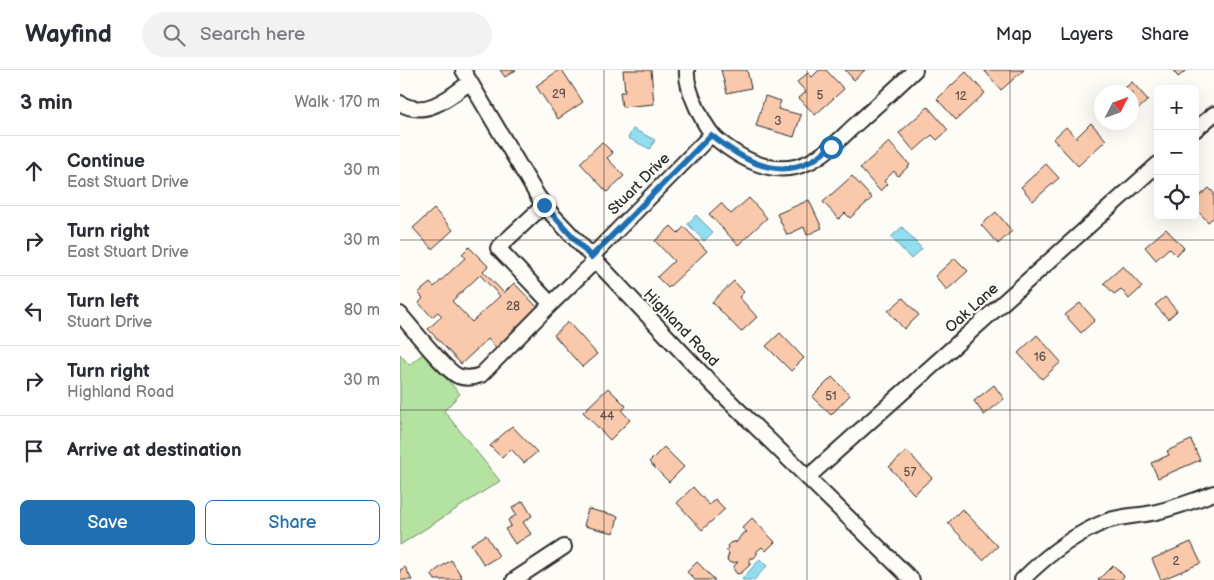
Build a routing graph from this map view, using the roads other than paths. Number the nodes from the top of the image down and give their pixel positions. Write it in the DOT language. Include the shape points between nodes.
graph roads {
  1 [pos="687,70"];
  2 [pos="916,70"];
  3 [pos="466,76"];
  4 [pos="400,103"];
  5 [pos="1214,114"];
  6 [pos="1199,127"];
  7 [pos="711,135"];
  8 [pos="1154,168"];
  9 [pos="544,205"];
  10 [pos="593,259"];
  11 [pos="550,304"];
  12 [pos="400,314"];
  13 [pos="808,477"];
  14 [pos="1214,493"];
  15 [pos="564,547"];
  16 [pos="514,580"];
  17 [pos="912,580"];
  18 [pos="1022,580"];
  1 -- 7 [label="street" via="686,78 696,106"];
  2 -- 7 [label="street" via="831,147 809,162 790,168 767,167 747,161"];
  3 -- 4 [label="street" via="447,100 430,107 416,108"];
  3 -- 9 [label="street, Highland Road"];
  5 -- 6 [label="street"];
  7 -- 10 [label="street, Stuart Drive"];
  8 -- 13 [label="street, Oak Lane"];
  9 -- 10 [label="street, Highland Road"];
  9 -- 11 [label="street" via="498,248"];
  10 -- 11 [label="street, Stuart Drive"];
  10 -- 13 [label="street, Highland Road" via="712,384"];
  11 -- 12 [label="street, Stuart Drive" via="481,375 473,378 451,372"];
  13 -- 17 [label="street, Highland Road"];
  14 -- 18 [label="street" via="1150,514 1107,521 1057,548"];
  15 -- 16 [label="street"];
}
